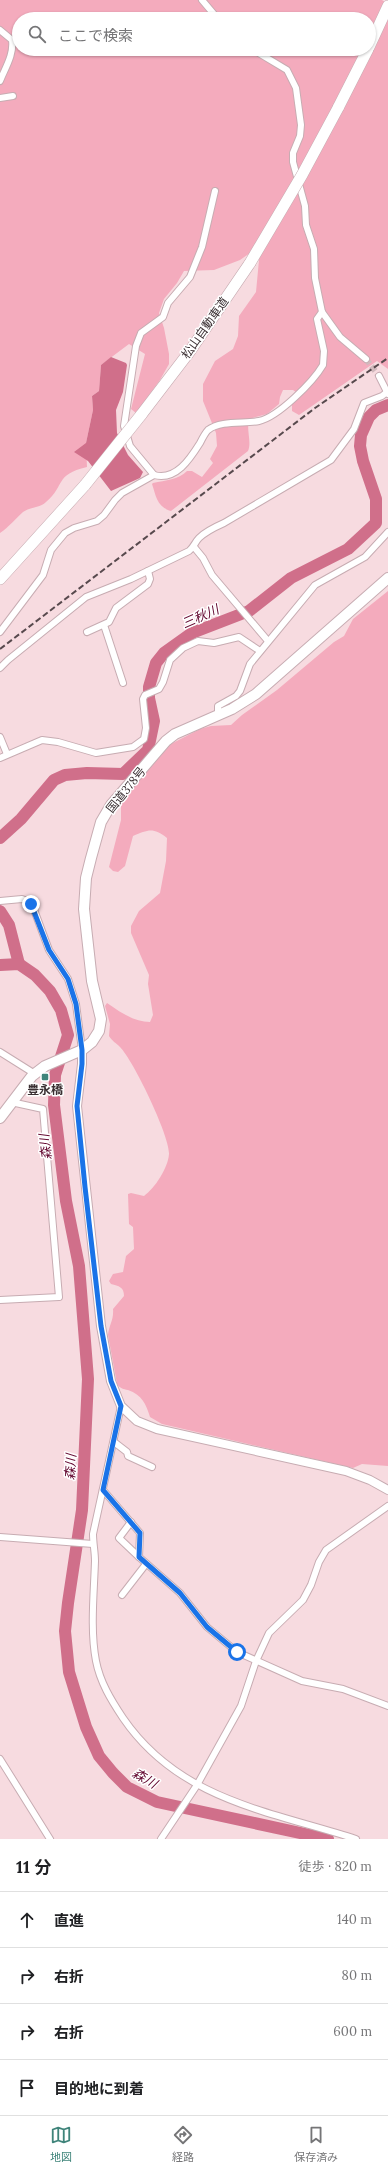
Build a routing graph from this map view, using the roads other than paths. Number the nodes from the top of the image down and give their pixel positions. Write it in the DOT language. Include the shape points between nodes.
graph roads {
  1 [pos="202,0"];
  2 [pos="388,6"];
  3 [pos="212,12"];
  4 [pos="0,30"];
  5 [pos="376,31"];
  6 [pos="12,40"];
  7 [pos="12,54"];
  8 [pos="264,56"];
  9 [pos="364,56"];
  10 [pos="0,81"];
  11 [pos="13,96"];
  12 [pos="0,98"];
  13 [pos="215,191"];
  14 [pos="322,312"];
  15 [pos="366,359"];
  16 [pos="379,376"];
  17 [pos="387,394"];
  18 [pos="154,475"];
  19 [pos="388,532"];
  20 [pos="194,547"];
  21 [pos="148,572"];
  22 [pos="388,578"];
  23 [pos="0,579"];
  24 [pos="104,625"];
  25 [pos="0,632"];
  26 [pos="87,632"];
  27 [pos="268,641"];
  28 [pos="260,651"];
  29 [pos="0,668"];
  30 [pos="123,682"];
  31 [pos="218,716"];
  32 [pos="0,737"];
  33 [pos="7,754"];
  34 [pos="0,758"];
  35 [pos="0,901"];
  36 [pos="0,1052"];
  37 [pos="77,1053"];
  38 [pos="35,1074"];
  39 [pos="11,1102"];
  40 [pos="0,1118"];
  41 [pos="0,1300"];
  42 [pos="121,1406"];
  43 [pos="114,1442"];
  44 [pos="152,1468"];
  45 [pos="103,1490"];
  46 [pos="388,1490"];
  47 [pos="388,1506"];
  48 [pos="131,1522"];
  49 [pos="0,1537"];
  50 [pos="93,1544"];
  51 [pos="139,1557"];
  52 [pos="146,1564"];
  53 [pos="122,1596"];
  54 [pos="256,1661"];
  55 [pos="388,1706"];
  56 [pos="0,1759"];
  57 [pos="195,1788"];
  58 [pos="50,1839"];
  59 [pos="161,1839"];
  60 [pos="356,1839"];
  1 -- 3 [label="street"];
  2 -- 5 [label="highway, 松山自動車道"];
  4 -- 6 [label="street"];
  7 -- 10 [label="street"];
  8 -- 14 [label="street" via="287,70 296,88 301,125 293,162 305,206 306,225 314,249 315,278"];
  9 -- 23 [label="highway, 松山自動車道, bridge" via="302,175 250,263 190,351 85,485"];
  11 -- 12 [label="street"];
  13 -- 18 [label="street" via="202,247 190,277 168,303 163,317 142,333 136,346 124,426 130,446"];
  14 -- 15 [label="street" via="340,337"];
  14 -- 18 [label="street" via="317,319 324,351 323,365 293,398 268,418 217,425 207,431 186,464 168,476"];
  16 -- 17 [label="street"];
  17 -- 20 [label="street" via="364,403 354,429 331,460 215,527 198,539"];
  18 -- 25 [label="street" via="122,493 97,521 65,533 51,550 43,575"];
  19 -- 27 [label="street" via="365,557 315,585"];
  20 -- 21 [label="street"];
  20 -- 27 [label="street" via="245,617"];
  21 -- 24 [label="street" via="148,584 116,608 109,622"];
  21 -- 29 [label="street" via="86,597"];
  22 -- 31 [label="highway, 国道378号" via="256,694"];
  24 -- 26 [label="street"];
  24 -- 30 [label="street"];
  27 -- 28 [label="street"];
  28 -- 31 [label="street" via="246,671 240,691 218,706"];
  28 -- 33 [label="street" via="238,637 214,643 198,641 183,648 170,660 159,689 145,695 144,739 133,747 96,753 42,740"];
  31 -- 37 [label="highway, 国道378号" via="175,734 166,741 118,796 101,822 86,878 84,898 92,982 101,1019 96,1038"];
  32 -- 33 [label="street"];
  33 -- 34 [label="street"];
  35 -- 37 [label="street" via="22,899 31,904 49,950 68,979 76,1004"];
  36 -- 38 [label="street"];
  37 -- 38 [label="highway, 国道378号" via="45,1066"];
  37 -- 42 [label="street" via="82,1064 77,1106 101,1326 111,1381"];
  38 -- 39 [label="highway, 国道378号"];
  39 -- 40 [label="highway, 国道378号"];
  39 -- 41 [label="street" via="43,1108 59,1297"];
  42 -- 43 [label="street"];
  42 -- 46 [label="street" via="137,1421 157,1429 346,1471"];
  43 -- 44 [label="street" via="127,1452 128,1456"];
  43 -- 45 [label="street"];
  45 -- 48 [label="street"];
  45 -- 50 [label="street"];
  47 -- 54 [label="street" via="326,1550 318,1562 306,1594 268,1633"];
  48 -- 51 [label="street" via="140,1533"];
  48 -- 51 [label="street" via="119,1538"];
  49 -- 50 [label="street"];
  50 -- 57 [label="street" via="94,1648 103,1683 112,1701 142,1742"];
  51 -- 52 [label="street"];
  52 -- 53 [label="street"];
  52 -- 54 [label="street" via="180,1593 211,1631 237,1652"];
  54 -- 55 [label="street" via="302,1681 343,1689"];
  54 -- 57 [label="street" via="241,1706"];
  56 -- 58 [label="street"];
  57 -- 59 [label="street"];
  57 -- 60 [label="street" via="260,1812"];
}
